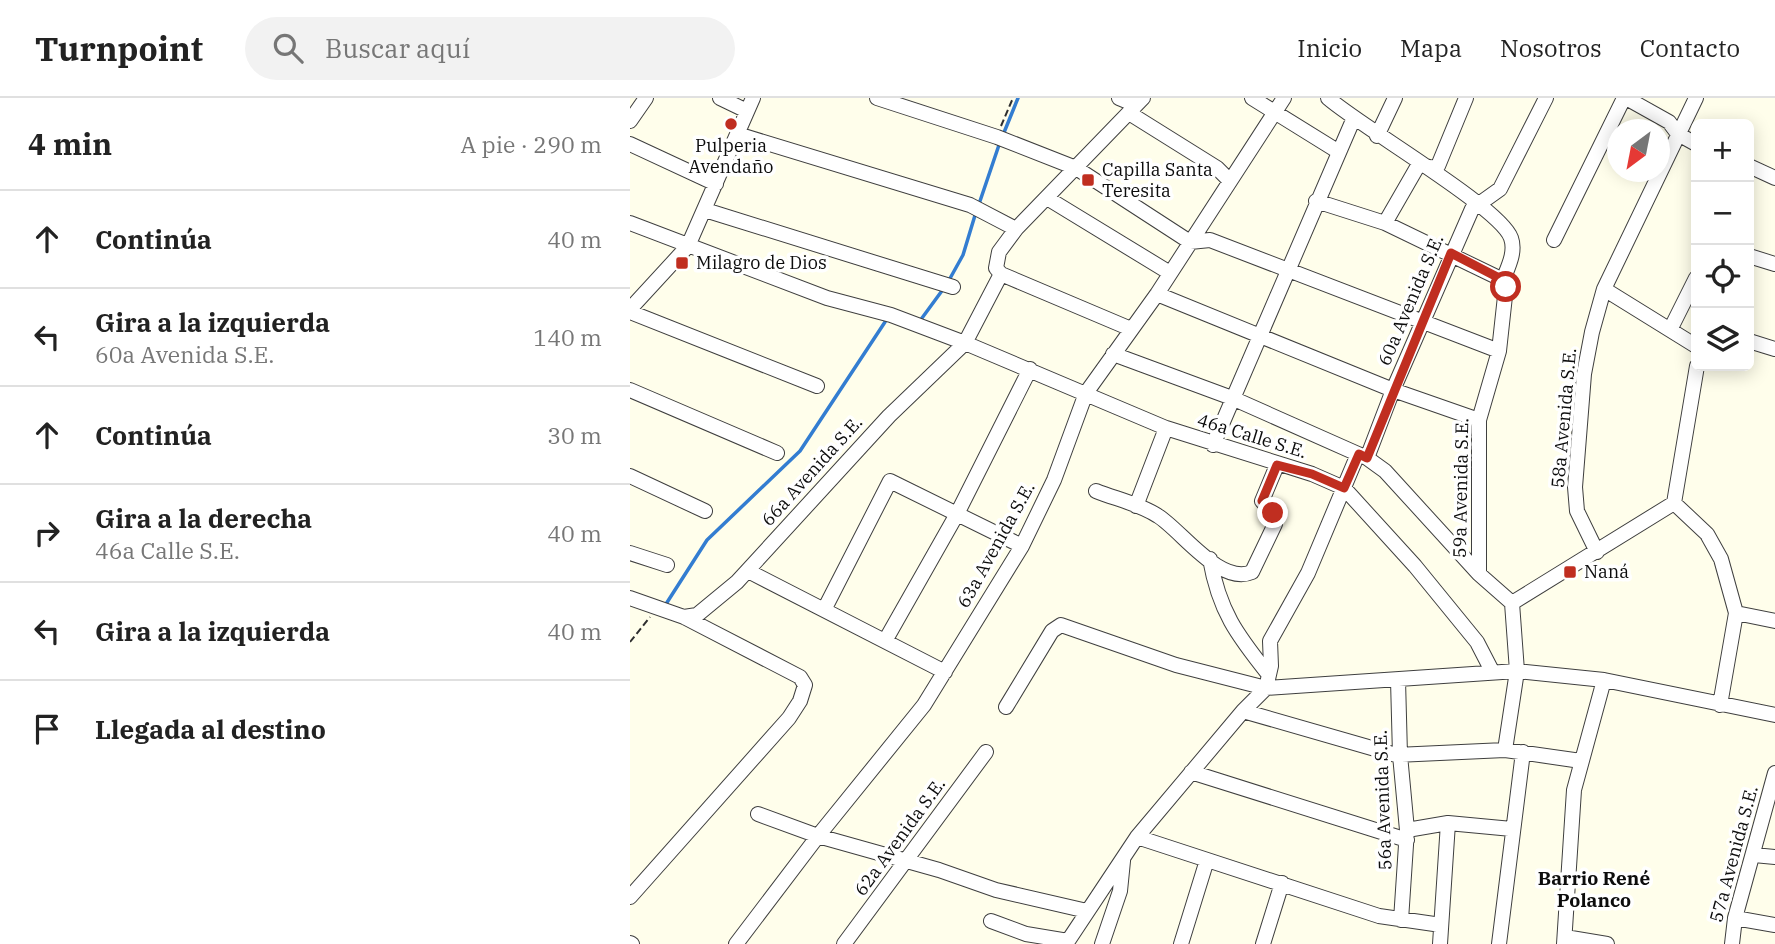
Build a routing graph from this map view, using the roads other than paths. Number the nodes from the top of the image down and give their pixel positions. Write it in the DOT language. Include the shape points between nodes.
graph roads {
  1 [pos="646,98"];
  2 [pos="720,98"];
  3 [pos="877,98"];
  4 [pos="1119,98"];
  5 [pos="1252,98"];
  6 [pos="1283,98"];
  7 [pos="1328,98"];
  8 [pos="1395,98"];
  9 [pos="1466,98"];
  10 [pos="1546,98"];
  11 [pos="1625,98"];
  12 [pos="1696,98"];
  13 [pos="750,105"];
  14 [pos="1136,105"];
  15 [pos="1275,112"];
  16 [pos="1353,120"];
  17 [pos="630,121"];
  18 [pos="737,134"];
  19 [pos="1678,134"];
  20 [pos="1377,135"];
  21 [pos="1691,141"];
  22 [pos="630,144"];
  23 [pos="1339,152"];
  24 [pos="1419,163"];
  25 [pos="1076,168"];
  26 [pos="1754,170"];
  27 [pos="1775,178"];
  28 [pos="1230,181"];
  29 [pos="716,184"];
  30 [pos="1047,198"];
  31 [pos="1316,201"];
  32 [pos="1478,202"];
  33 [pos="705,210"];
  34 [pos="630,223"];
  35 [pos="1385,223"];
  36 [pos="1016,229"];
  37 [pos="1554,240"];
  38 [pos="1190,242"];
  39 [pos="688,246"];
  40 [pos="1451,253"];
  41 [pos="1754,258"];
  42 [pos="1775,264"];
  43 [pos="999,271"];
  44 [pos="1289,272"];
  45 [pos="1170,273"];
  46 [pos="1503,280"];
  47 [pos="953,287"];
  48 [pos="1691,288"];
  49 [pos="1604,289"];
  50 [pos="1157,294"];
  51 [pos="630,311"];
  52 [pos="1424,324"];
  53 [pos="1671,328"];
  54 [pos="1131,329"];
  55 [pos="1258,337"];
  56 [pos="1691,342"];
  57 [pos="965,343"];
  58 [pos="1754,343"];
  59 [pos="1775,349"];
  60 [pos="1499,351"];
  61 [pos="1114,354"];
  62 [pos="1030,369"];
  63 [pos="1696,371"];
  64 [pos="817,386"];
  65 [pos="630,390"];
  66 [pos="1392,390"];
  67 [pos="1086,393"];
  68 [pos="1232,398"];
  69 [pos="1479,421"];
  70 [pos="1166,428"];
  71 [pos="1213,445"];
  72 [pos="777,453"];
  73 [pos="1363,456"];
  74 [pos="1277,465"];
  75 [pos="630,476"];
  76 [pos="1344,488"];
  77 [pos="1096,491"];
  78 [pos="1674,503"];
  79 [pos="1136,506"];
  80 [pos="705,511"];
  81 [pos="957,514"];
  82 [pos="1022,546"];
  83 [pos="630,552"];
  84 [pos="1597,552"];
  85 [pos="1210,559"];
  86 [pos="667,565"];
  87 [pos="748,571"];
  88 [pos="1479,574"];
  89 [pos="630,598"];
  90 [pos="1512,603"];
  91 [pos="824,610"];
  92 [pos="1736,613"];
  93 [pos="684,617"];
  94 [pos="1775,621"];
  95 [pos="885,641"];
  96 [pos="1492,671"];
  97 [pos="1517,671"];
  98 [pos="945,672"];
  99 [pos="1398,680"];
  100 [pos="1604,680"];
  101 [pos="1268,682"];
  102 [pos="1720,705"];
  103 [pos="1006,707"];
  104 [pos="1243,711"];
  105 [pos="1775,715"];
  106 [pos="1505,750"];
  107 [pos="986,752"];
  108 [pos="1523,752"];
  109 [pos="1400,755"];
  110 [pos="1581,761"];
  111 [pos="1191,772"];
  112 [pos="1775,773"];
  113 [pos="758,814"];
  114 [pos="1448,823"];
  115 [pos="1512,828"];
  116 [pos="1407,835"];
  117 [pos="818,836"];
  118 [pos="1137,837"];
  119 [pos="1754,855"];
  120 [pos="1775,857"];
  121 [pos="1123,858"];
  122 [pos="1207,860"];
  123 [pos="905,862"];
  124 [pos="1282,883"];
  125 [pos="630,897"];
  126 [pos="1087,911"];
  127 [pos="1735,918"];
  128 [pos="1401,920"];
  129 [pos="991,921"];
  130 [pos="1441,925"];
  131 [pos="1775,925"];
  132 [pos="1564,940"];
  133 [pos="1067,942"];
  134 [pos="736,944"];
  135 [pos="844,944"];
  136 [pos="1102,944"];
  137 [pos="1181,944"];
  138 [pos="1263,944"];
  139 [pos="1440,944"];
  140 [pos="1499,944"];
  141 [pos="1607,944"];
  142 [pos="1732,944"];
  1 -- 17 [label="street"];
  2 -- 13 [label="street"];
  3 -- 25 [label="street"];
  4 -- 14 [label="street"];
  5 -- 15 [label="street"];
  6 -- 15 [label="street"];
  7 -- 16 [label="street"];
  8 -- 20 [label="street"];
  9 -- 24 [label="street" via="1438,166 1432,169"];
  10 -- 32 [label="street, 60a Avenida S.E." via="1500,190"];
  11 -- 19 [label="street" via="1670,122"];
  11 -- 37 [label="street"];
  12 -- 19 [label="street, 58a Avenida S.E."];
  13 -- 18 [label="street"];
  14 -- 25 [label="street"];
  14 -- 28 [label="street"];
  15 -- 23 [label="street"];
  15 -- 28 [label="street"];
  16 -- 20 [label="street"];
  16 -- 23 [label="street"];
  18 -- 29 [label="street"];
  18 -- 36 [label="street" via="970,205"];
  19 -- 21 [label="street"];
  19 -- 49 [label="street, 58a Avenida S.E."];
  20 -- 24 [label="street"];
  22 -- 29 [label="street"];
  23 -- 31 [label="street"];
  24 -- 32 [label="street"];
  24 -- 35 [label="street"];
  25 -- 30 [label="street"];
  25 -- 38 [label="street"];
  26 -- 27 [label="street"];
  28 -- 38 [label="street"];
  29 -- 33 [label="street"];
  30 -- 36 [label="street"];
  30 -- 45 [label="street"];
  31 -- 35 [label="street"];
  31 -- 44 [label="street"];
  32 -- 40 [label="street, 60a Avenida S.E."];
  32 -- 46 [label="street, 59a Avenida S.E." via="1511,237 1512,255"];
  33 -- 39 [label="street"];
  33 -- 47 [label="street"];
  34 -- 39 [label="street, 46a Calle S.E."];
  35 -- 40 [label="street"];
  36 -- 43 [label="street" via="999,252"];
  38 -- 44 [label="street" via="1210,240"];
  38 -- 45 [label="street"];
  39 -- 51 [label="street"];
  39 -- 57 [label="street, 46a Calle S.E."];
  40 -- 46 [label="street"];
  40 -- 52 [label="street, 60a Avenida S.E."];
  41 -- 42 [label="street"];
  43 -- 54 [label="street"];
  43 -- 57 [label="street, 66a Avenida S.E."];
  44 -- 52 [label="street"];
  44 -- 55 [label="street"];
  45 -- 50 [label="street"];
  46 -- 60 [label="street, 59a Avenida S.E."];
  48 -- 53 [label="street"];
  49 -- 53 [label="street"];
  49 -- 84 [label="street, 58a Avenida S.E." via="1584,374 1575,487 1577,510"];
  50 -- 54 [label="street"];
  50 -- 55 [label="street"];
  51 -- 64 [label="street"];
  52 -- 60 [label="street"];
  52 -- 66 [label="street, 60a Avenida S.E."];
  53 -- 56 [label="street"];
  54 -- 61 [label="street"];
  55 -- 66 [label="street"];
  55 -- 68 [label="street"];
  57 -- 62 [label="street, 46a Calle S.E."];
  57 -- 87 [label="street, 66a Avenida S.E." via="890,416"];
  58 -- 59 [label="street"];
  60 -- 69 [label="street, 59a Avenida S.E."];
  61 -- 67 [label="street, 63a Avenida S.E."];
  61 -- 68 [label="street"];
  62 -- 67 [label="street, 46a Calle S.E."];
  62 -- 81 [label="street"];
  63 -- 78 [label="street"];
  65 -- 72 [label="street"];
  66 -- 69 [label="street"];
  66 -- 73 [label="street, 60a Avenida S.E."];
  67 -- 70 [label="street, 46a Calle S.E."];
  67 -- 82 [label="street, 63a Avenida S.E." via="1054,480"];
  68 -- 71 [label="street"];
  68 -- 73 [label="street"];
  69 -- 88 [label="street, 59a Avenida S.E."];
  70 -- 71 [label="street, 46a Calle S.E."];
  70 -- 79 [label="street"];
  71 -- 74 [label="street, 46a Calle S.E."];
  73 -- 76 [label="street, 60a Avenida S.E."];
  73 -- 88 [label="street" via="1385,471"];
  74 -- 76 [label="street, 46a Calle S.E."];
  74 -- 85 [label="street" via="1262,501 1273,513 1275,524 1252,572 1240,575"];
  75 -- 80 [label="street"];
  76 -- 96 [label="street, 46a Calle S.E." via="1477,642"];
  76 -- 101 [label="street, 60a Avenida S.E." via="1308,573 1270,641"];
  77 -- 79 [label="street"];
  78 -- 84 [label="street"];
  78 -- 92 [label="street" via="1707,534 1721,559"];
  79 -- 85 [label="street" via="1158,516"];
  81 -- 82 [label="street"];
  81 -- 91 [label="street" via="890,481"];
  81 -- 95 [label="street"];
  82 -- 98 [label="street, 63a Avenida S.E."];
  83 -- 86 [label="street"];
  84 -- 90 [label="street"];
  85 -- 101 [label="street" via="1215,593"];
  87 -- 91 [label="street"];
  87 -- 93 [label="street, 66a Avenida S.E." via="697,615"];
  88 -- 90 [label="street"];
  89 -- 93 [label="street"];
  90 -- 97 [label="street"];
  91 -- 95 [label="street"];
  92 -- 94 [label="street"];
  92 -- 102 [label="street"];
  93 -- 125 [label="street" via="800,677 804,691 789,718"];
  95 -- 98 [label="street"];
  96 -- 97 [label="street"];
  96 -- 99 [label="street"];
  97 -- 100 [label="street"];
  97 -- 106 [label="street"];
  98 -- 117 [label="street, 63a Avenida S.E." via="924,705"];
  99 -- 101 [label="street"];
  99 -- 109 [label="street, 56a Avenida S.E."];
  100 -- 102 [label="street"];
  100 -- 110 [label="street"];
  101 -- 103 [label="street" via="1176,665 1061,625 1052,631"];
  101 -- 104 [label="street"];
  102 -- 105 [label="street"];
  104 -- 109 [label="street"];
  104 -- 111 [label="street"];
  106 -- 108 [label="street"];
  106 -- 109 [label="street"];
  107 -- 123 [label="street, 62a Avenida S.E."];
  108 -- 110 [label="street"];
  108 -- 115 [label="street"];
  109 -- 116 [label="street, 56a Avenida S.E."];
  110 -- 132 [label="street" via="1572,811"];
  111 -- 116 [label="street"];
  111 -- 118 [label="street"];
  112 -- 119 [label="street, 57a Avenida S.E."];
  113 -- 117 [label="street"];
  114 -- 115 [label="street"];
  114 -- 116 [label="street"];
  114 -- 130 [label="street"];
  115 -- 140 [label="street"];
  116 -- 128 [label="street, 56a Avenida S.E."];
  117 -- 123 [label="street"];
  117 -- 134 [label="street, 63a Avenida S.E."];
  118 -- 121 [label="street"];
  118 -- 122 [label="street"];
  119 -- 120 [label="street"];
  119 -- 127 [label="street, 57a Avenida S.E."];
  121 -- 126 [label="street"];
  121 -- 136 [label="street" via="1120,891"];
  122 -- 124 [label="street"];
  122 -- 137 [label="street"];
  123 -- 126 [label="street"];
  123 -- 135 [label="street, 62a Avenida S.E."];
  124 -- 128 [label="street"];
  124 -- 138 [label="street"];
  126 -- 133 [label="street"];
  127 -- 131 [label="street"];
  127 -- 142 [label="street, 57a Avenida S.E."];
  128 -- 130 [label="street"];
  129 -- 133 [label="street"];
  130 -- 139 [label="street"];
  132 -- 141 [label="street"];
}
